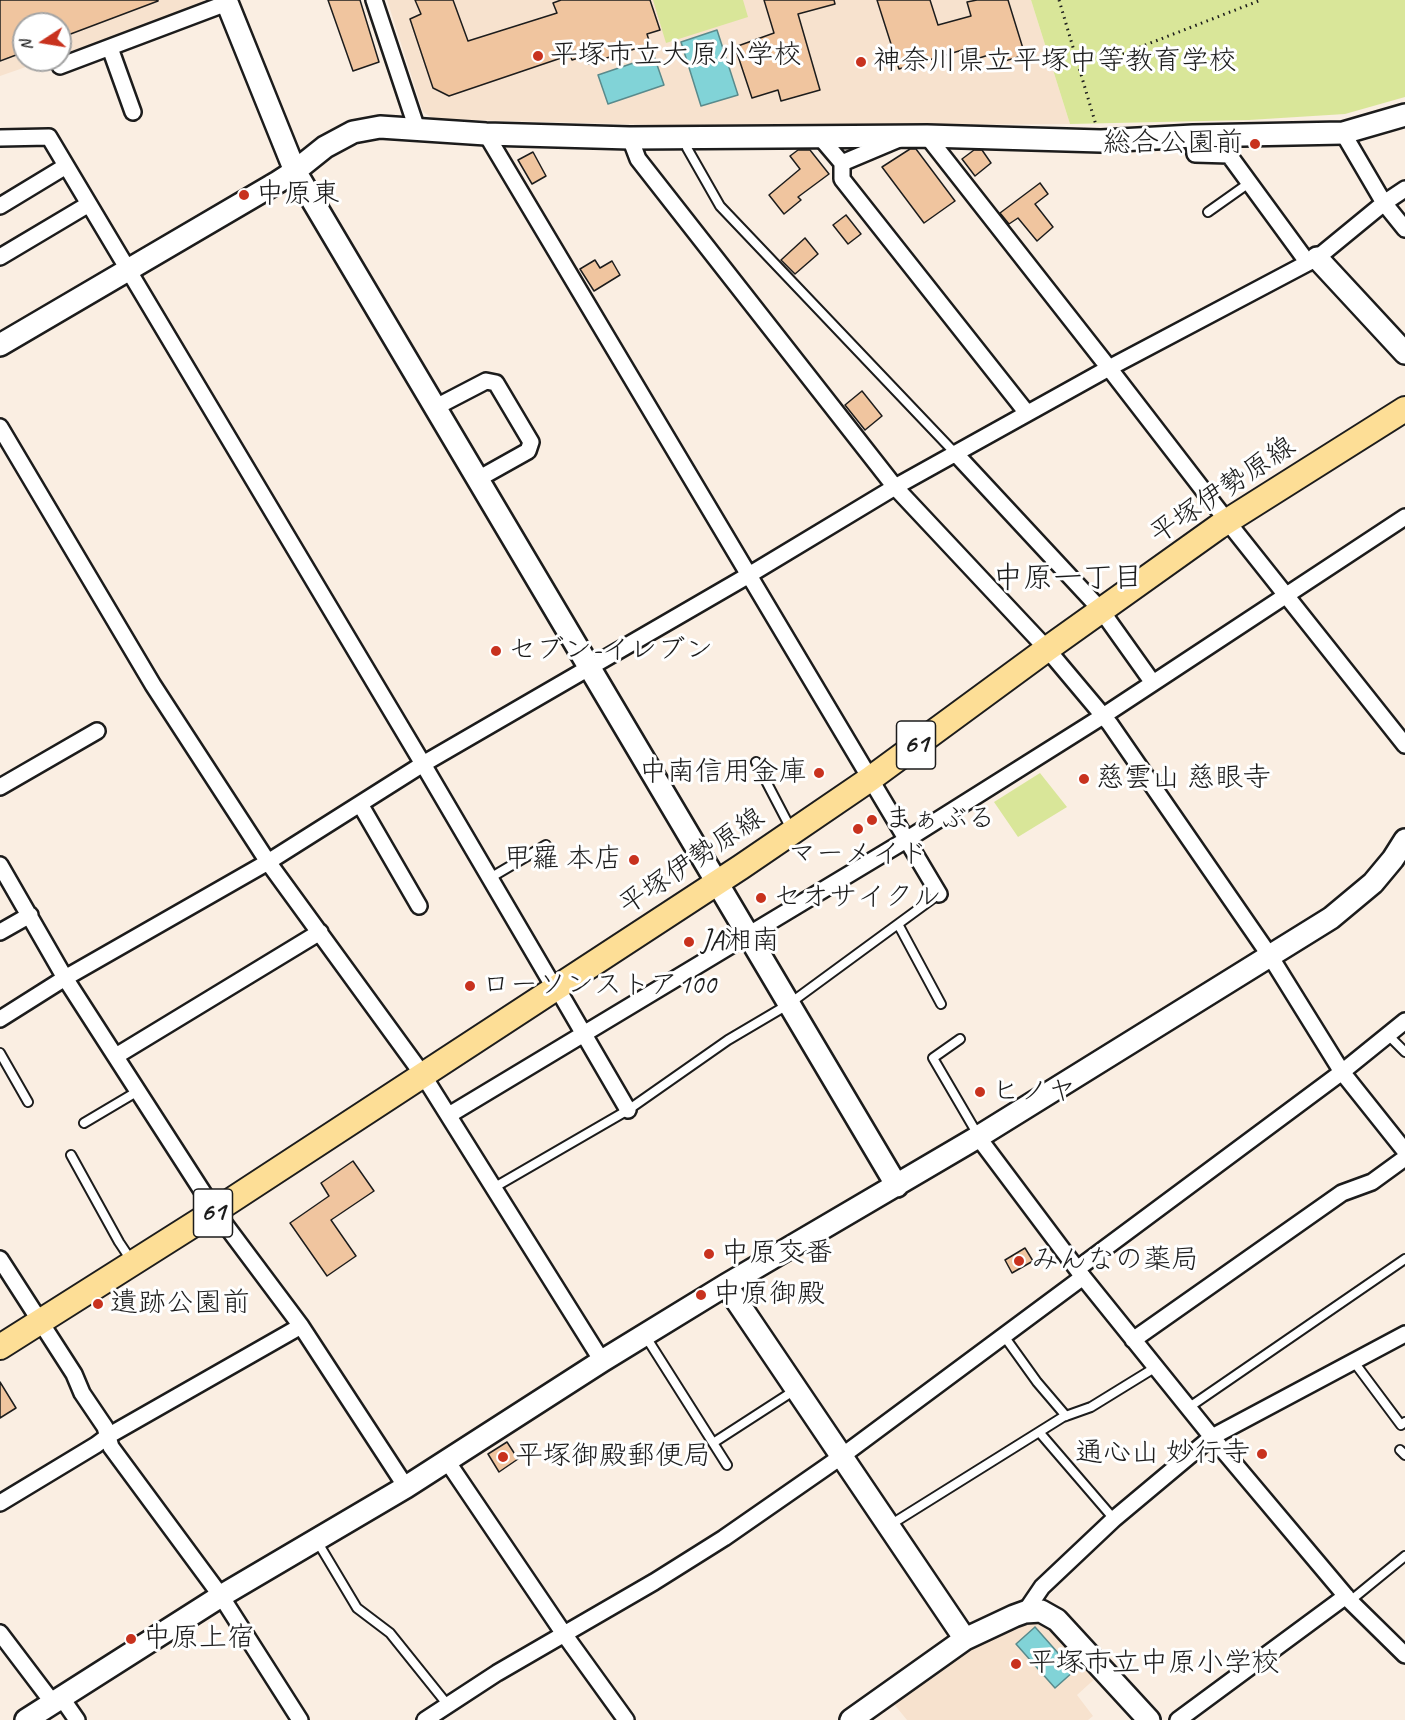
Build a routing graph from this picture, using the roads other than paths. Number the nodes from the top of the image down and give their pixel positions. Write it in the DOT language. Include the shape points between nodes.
graph roads {
  1 [pos="374,0"];
  2 [pos="227,2"];
  3 [pos="110,48"];
  4 [pos="72,62"];
  5 [pos="133,112"];
  6 [pos="1405,115"];
  7 [pos="417,129"];
  8 [pos="1343,133"];
  9 [pos="486,134"];
  10 [pos="819,136"];
  11 [pos="917,136"];
  12 [pos="1193,136"];
  13 [pos="0,138"];
  14 [pos="630,138"];
  15 [pos="685,138"];
  16 [pos="842,163"];
  17 [pos="66,166"];
  18 [pos="296,171"];
  19 [pos="1249,183"];
  20 [pos="1405,189"];
  21 [pos="1384,203"];
  22 [pos="89,204"];
  23 [pos="0,206"];
  24 [pos="1209,212"];
  25 [pos="1405,229"];
  26 [pos="0,257"];
  27 [pos="1312,260"];
  28 [pos="128,271"];
  29 [pos="0,345"];
  30 [pos="1405,353"];
  31 [pos="1109,368"];
  32 [pos="436,407"];
  33 [pos="1405,409"];
  34 [pos="1027,413"];
  35 [pos="0,427"];
  36 [pos="955,453"];
  37 [pos="478,479"];
  38 [pos="895,487"];
  39 [pos="1405,517"];
  40 [pos="1227,521"];
  41 [pos="749,575"];
  42 [pos="1286,596"];
  43 [pos="1101,610"];
  44 [pos="1047,649"];
  45 [pos="590,668"];
  46 [pos="1153,683"];
  47 [pos="1102,716"];
  48 [pos="97,731"];
  49 [pos="1405,745"];
  50 [pos="756,762"];
  51 [pos="423,764"];
  52 [pos="870,779"];
  53 [pos="0,787"];
  54 [pos="360,804"];
  55 [pos="793,832"];
  56 [pos="906,840"];
  57 [pos="1405,840"];
  58 [pos="546,845"];
  59 [pos="268,862"];
  60 [pos="0,865"];
  61 [pos="490,878"];
  62 [pos="717,882"];
  63 [pos="939,894"];
  64 [pos="419,906"];
  65 [pos="30,915"];
  66 [pos="898,924"];
  67 [pos="0,932"];
  68 [pos="320,932"];
  69 [pos="748,934"];
  70 [pos="1270,956"];
  71 [pos="65,978"];
  72 [pos="556,989"];
  73 [pos="789,1004"];
  74 [pos="941,1004"];
  75 [pos="0,1019"];
  76 [pos="1405,1021"];
  77 [pos="584,1033"];
  78 [pos="1387,1034"];
  79 [pos="960,1039"];
  80 [pos="1405,1052"];
  81 [pos="0,1053"];
  82 [pos="116,1056"];
  83 [pos="1342,1072"];
  84 [pos="423,1075"];
  85 [pos="138,1091"];
  86 [pos="28,1102"];
  87 [pos="628,1110"];
  88 [pos="449,1115"];
  89 [pos="84,1122"];
  90 [pos="978,1137"];
  91 [pos="1405,1151"];
  92 [pos="70,1155"];
  93 [pos="1405,1158"];
  94 [pos="897,1186"];
  95 [pos="495,1187"];
  96 [pos="215,1211"];
  97 [pos="0,1259"];
  98 [pos="1405,1259"];
  99 [pos="134,1263"];
  100 [pos="1080,1273"];
  101 [pos="726,1285"];
  102 [pos="42,1321"];
  103 [pos="301,1326"];
  104 [pos="1405,1334"];
  105 [pos="645,1335"];
  106 [pos="1004,1336"];
  107 [pos="1133,1340"];
  108 [pos="0,1347"];
  109 [pos="602,1361"];
  110 [pos="1354,1362"];
  111 [pos="1156,1367"];
  112 [pos="796,1389"];
  113 [pos="1188,1408"];
  114 [pos="1066,1416"];
  115 [pos="1405,1422"];
  116 [pos="1040,1433"];
  117 [pos="108,1436"];
  118 [pos="1212,1437"];
  119 [pos="713,1443"];
  120 [pos="842,1456"];
  121 [pos="447,1461"];
  122 [pos="727,1465"];
  123 [pos="406,1487"];
  124 [pos="0,1503"];
  125 [pos="1114,1519"];
  126 [pos="889,1526"];
  127 [pos="317,1541"];
  128 [pos="1405,1556"];
  129 [pos="221,1596"];
  130 [pos="1348,1598"];
  131 [pos="1025,1612"];
  132 [pos="0,1633"];
  133 [pos="564,1634"];
  134 [pos="965,1639"];
  135 [pos="1405,1655"];
  136 [pos="57,1700"];
  137 [pos="447,1704"];
  138 [pos="624,1719"];
  139 [pos="26,1720"];
  140 [pos="77,1720"];
  141 [pos="300,1720"];
  142 [pos="425,1720"];
  143 [pos="850,1720"];
  144 [pos="1149,1720"];
  145 [pos="1178,1720"];
  1 -- 7 [label="street"];
  2 -- 3 [label="street"];
  2 -- 18 [label="street"];
  3 -- 4 [label="street"];
  3 -- 5 [label="street"];
  6 -- 8 [label="street"];
  7 -- 9 [label="street"];
  7 -- 18 [label="street" via="380,127 353,132 325,147"];
  8 -- 12 [label="street"];
  8 -- 21 [label="street"];
  9 -- 14 [label="street"];
  9 -- 41 [label="street"];
  10 -- 11 [label="street"];
  10 -- 15 [label="street"];
  10 -- 16 [label="street"];
  11 -- 12 [label="street" via="1101,141"];
  11 -- 16 [label="street"];
  11 -- 31 [label="street"];
  12 -- 19 [label="street" via="1195,154 1229,155"];
  13 -- 17 [label="street" via="49,137"];
  14 -- 15 [label="street"];
  14 -- 38 [label="street" via="638,159"];
  15 -- 36 [label="lane" via="720,206"];
  16 -- 34 [label="street" via="842,179"];
  17 -- 22 [label="street"];
  17 -- 23 [label="street"];
  18 -- 28 [label="street"];
  18 -- 32 [label="street"];
  19 -- 24 [label="lane"];
  19 -- 27 [label="street"];
  20 -- 21 [label="street"];
  21 -- 25 [label="street"];
  21 -- 27 [label="street"];
  22 -- 26 [label="street"];
  22 -- 28 [label="street"];
  27 -- 30 [label="street"];
  27 -- 31 [label="street"];
  28 -- 29 [label="street"];
  28 -- 51 [label="street"];
  31 -- 34 [label="street"];
  31 -- 40 [label="street"];
  32 -- 37 [label="street"];
  32 -- 37 [label="street" via="486,381 496,384 531,442 528,451"];
  33 -- 40 [label="main road, 平塚伊勢原線 / 61"];
  34 -- 36 [label="street"];
  35 -- 59 [label="street" via="153,685"];
  36 -- 38 [label="street"];
  36 -- 43 [label="street"];
  37 -- 45 [label="street"];
  38 -- 41 [label="street"];
  38 -- 44 [label="street"];
  39 -- 42 [label="street"];
  40 -- 42 [label="street"];
  40 -- 43 [label="main road, 平塚伊勢原線 / 61"];
  41 -- 45 [label="street"];
  41 -- 52 [label="street"];
  42 -- 46 [label="street"];
  42 -- 49 [label="street"];
  43 -- 44 [label="main road, 平塚伊勢原線 / 61"];
  43 -- 46 [label="street"];
  44 -- 47 [label="street"];
  44 -- 52 [label="main road, 平塚伊勢原線 / 61"];
  45 -- 51 [label="street"];
  45 -- 62 [label="street"];
  46 -- 47 [label="street"];
  47 -- 56 [label="street"];
  47 -- 70 [label="street"];
  48 -- 53 [label="street"];
  50 -- 55 [label="lane"];
  51 -- 54 [label="street"];
  51 -- 61 [label="street"];
  52 -- 55 [label="main road, 平塚伊勢原線 / 61"];
  52 -- 56 [label="street"];
  54 -- 59 [label="street"];
  54 -- 64 [label="street"];
  55 -- 62 [label="main road, 平塚伊勢原線 / 61"];
  56 -- 63 [label="street"];
  56 -- 69 [label="street"];
  57 -- 70 [label="street" via="1394,860 1351,903"];
  58 -- 61 [label="lane"];
  59 -- 68 [label="street"];
  59 -- 71 [label="street"];
  60 -- 65 [label="street"];
  61 -- 72 [label="street"];
  62 -- 69 [label="street"];
  62 -- 72 [label="main road, 平塚伊勢原線 / 61"];
  63 -- 66 [label="lane"];
  65 -- 67 [label="street"];
  65 -- 71 [label="street"];
  66 -- 73 [label="lane"];
  66 -- 74 [label="lane"];
  68 -- 82 [label="street"];
  68 -- 84 [label="street"];
  69 -- 73 [label="street"];
  69 -- 77 [label="street"];
  70 -- 83 [label="street"];
  70 -- 90 [label="street"];
  71 -- 75 [label="street"];
  71 -- 82 [label="street"];
  72 -- 77 [label="street"];
  72 -- 84 [label="main road, 平塚伊勢原線 / 61"];
  73 -- 87 [label="lane" via="728,1040"];
  73 -- 94 [label="street"];
  76 -- 78 [label="street"];
  77 -- 87 [label="street"];
  77 -- 88 [label="street"];
  78 -- 80 [label="lane"];
  78 -- 83 [label="street"];
  79 -- 90 [label="lane" via="933,1058"];
  81 -- 86 [label="lane"];
  82 -- 85 [label="street"];
  83 -- 91 [label="street"];
  83 -- 100 [label="street"];
  84 -- 88 [label="street"];
  84 -- 96 [label="main road, 平塚伊勢原線 / 61"];
  85 -- 89 [label="lane"];
  85 -- 96 [label="street"];
  87 -- 95 [label="lane"];
  88 -- 95 [label="street"];
  90 -- 94 [label="street"];
  90 -- 100 [label="street"];
  92 -- 99 [label="lane"];
  93 -- 107 [label="street" via="1372,1182 1342,1193"];
  94 -- 101 [label="street"];
  95 -- 109 [label="street"];
  96 -- 99 [label="main road, 平塚伊勢原線 / 61"];
  96 -- 103 [label="street"];
  97 -- 102 [label="street"];
  98 -- 113 [label="lane"];
  99 -- 102 [label="main road, 平塚伊勢原線 / 61"];
  100 -- 106 [label="street"];
  100 -- 107 [label="street"];
  101 -- 105 [label="street"];
  101 -- 112 [label="street"];
  102 -- 108 [label="main road, 平塚伊勢原線 / 61"];
  102 -- 117 [label="street"];
  103 -- 117 [label="street"];
  103 -- 123 [label="street"];
  104 -- 110 [label="street"];
  105 -- 109 [label="street"];
  105 -- 119 [label="lane"];
  106 -- 114 [label="lane"];
  106 -- 120 [label="street"];
  107 -- 111 [label="street"];
  109 -- 121 [label="street"];
  110 -- 115 [label="lane" via="1401,1425"];
  110 -- 118 [label="street"];
  111 -- 113 [label="street"];
  111 -- 114 [label="lane" via="1090,1407"];
  112 -- 119 [label="lane"];
  112 -- 120 [label="street"];
  113 -- 118 [label="street"];
  114 -- 116 [label="lane"];
  116 -- 125 [label="lane"];
  116 -- 126 [label="lane"];
  117 -- 124 [label="street"];
  117 -- 129 [label="street" via="111,1447"];
  118 -- 125 [label="street"];
  118 -- 130 [label="street"];
  119 -- 122 [label="lane"];
  120 -- 126 [label="street"];
  120 -- 133 [label="street" via="724,1538"];
  121 -- 123 [label="street"];
  121 -- 133 [label="street"];
  123 -- 127 [label="street"];
  125 -- 131 [label="street" via="1042,1587"];
  126 -- 134 [label="street"];
  127 -- 129 [label="street"];
  127 -- 137 [label="lane" via="357,1608 390,1633"];
  128 -- 130 [label="lane"];
  129 -- 136 [label="street"];
  129 -- 141 [label="street"];
  130 -- 135 [label="street"];
  130 -- 145 [label="street"];
  131 -- 134 [label="street"];
  131 -- 144 [label="street" via="1041,1611 1057,1620"];
  132 -- 136 [label="street"];
  133 -- 137 [label="street"];
  133 -- 138 [label="street"];
  134 -- 143 [label="street"];
  136 -- 139 [label="street"];
  136 -- 140 [label="street"];
  137 -- 142 [label="street"];
}
